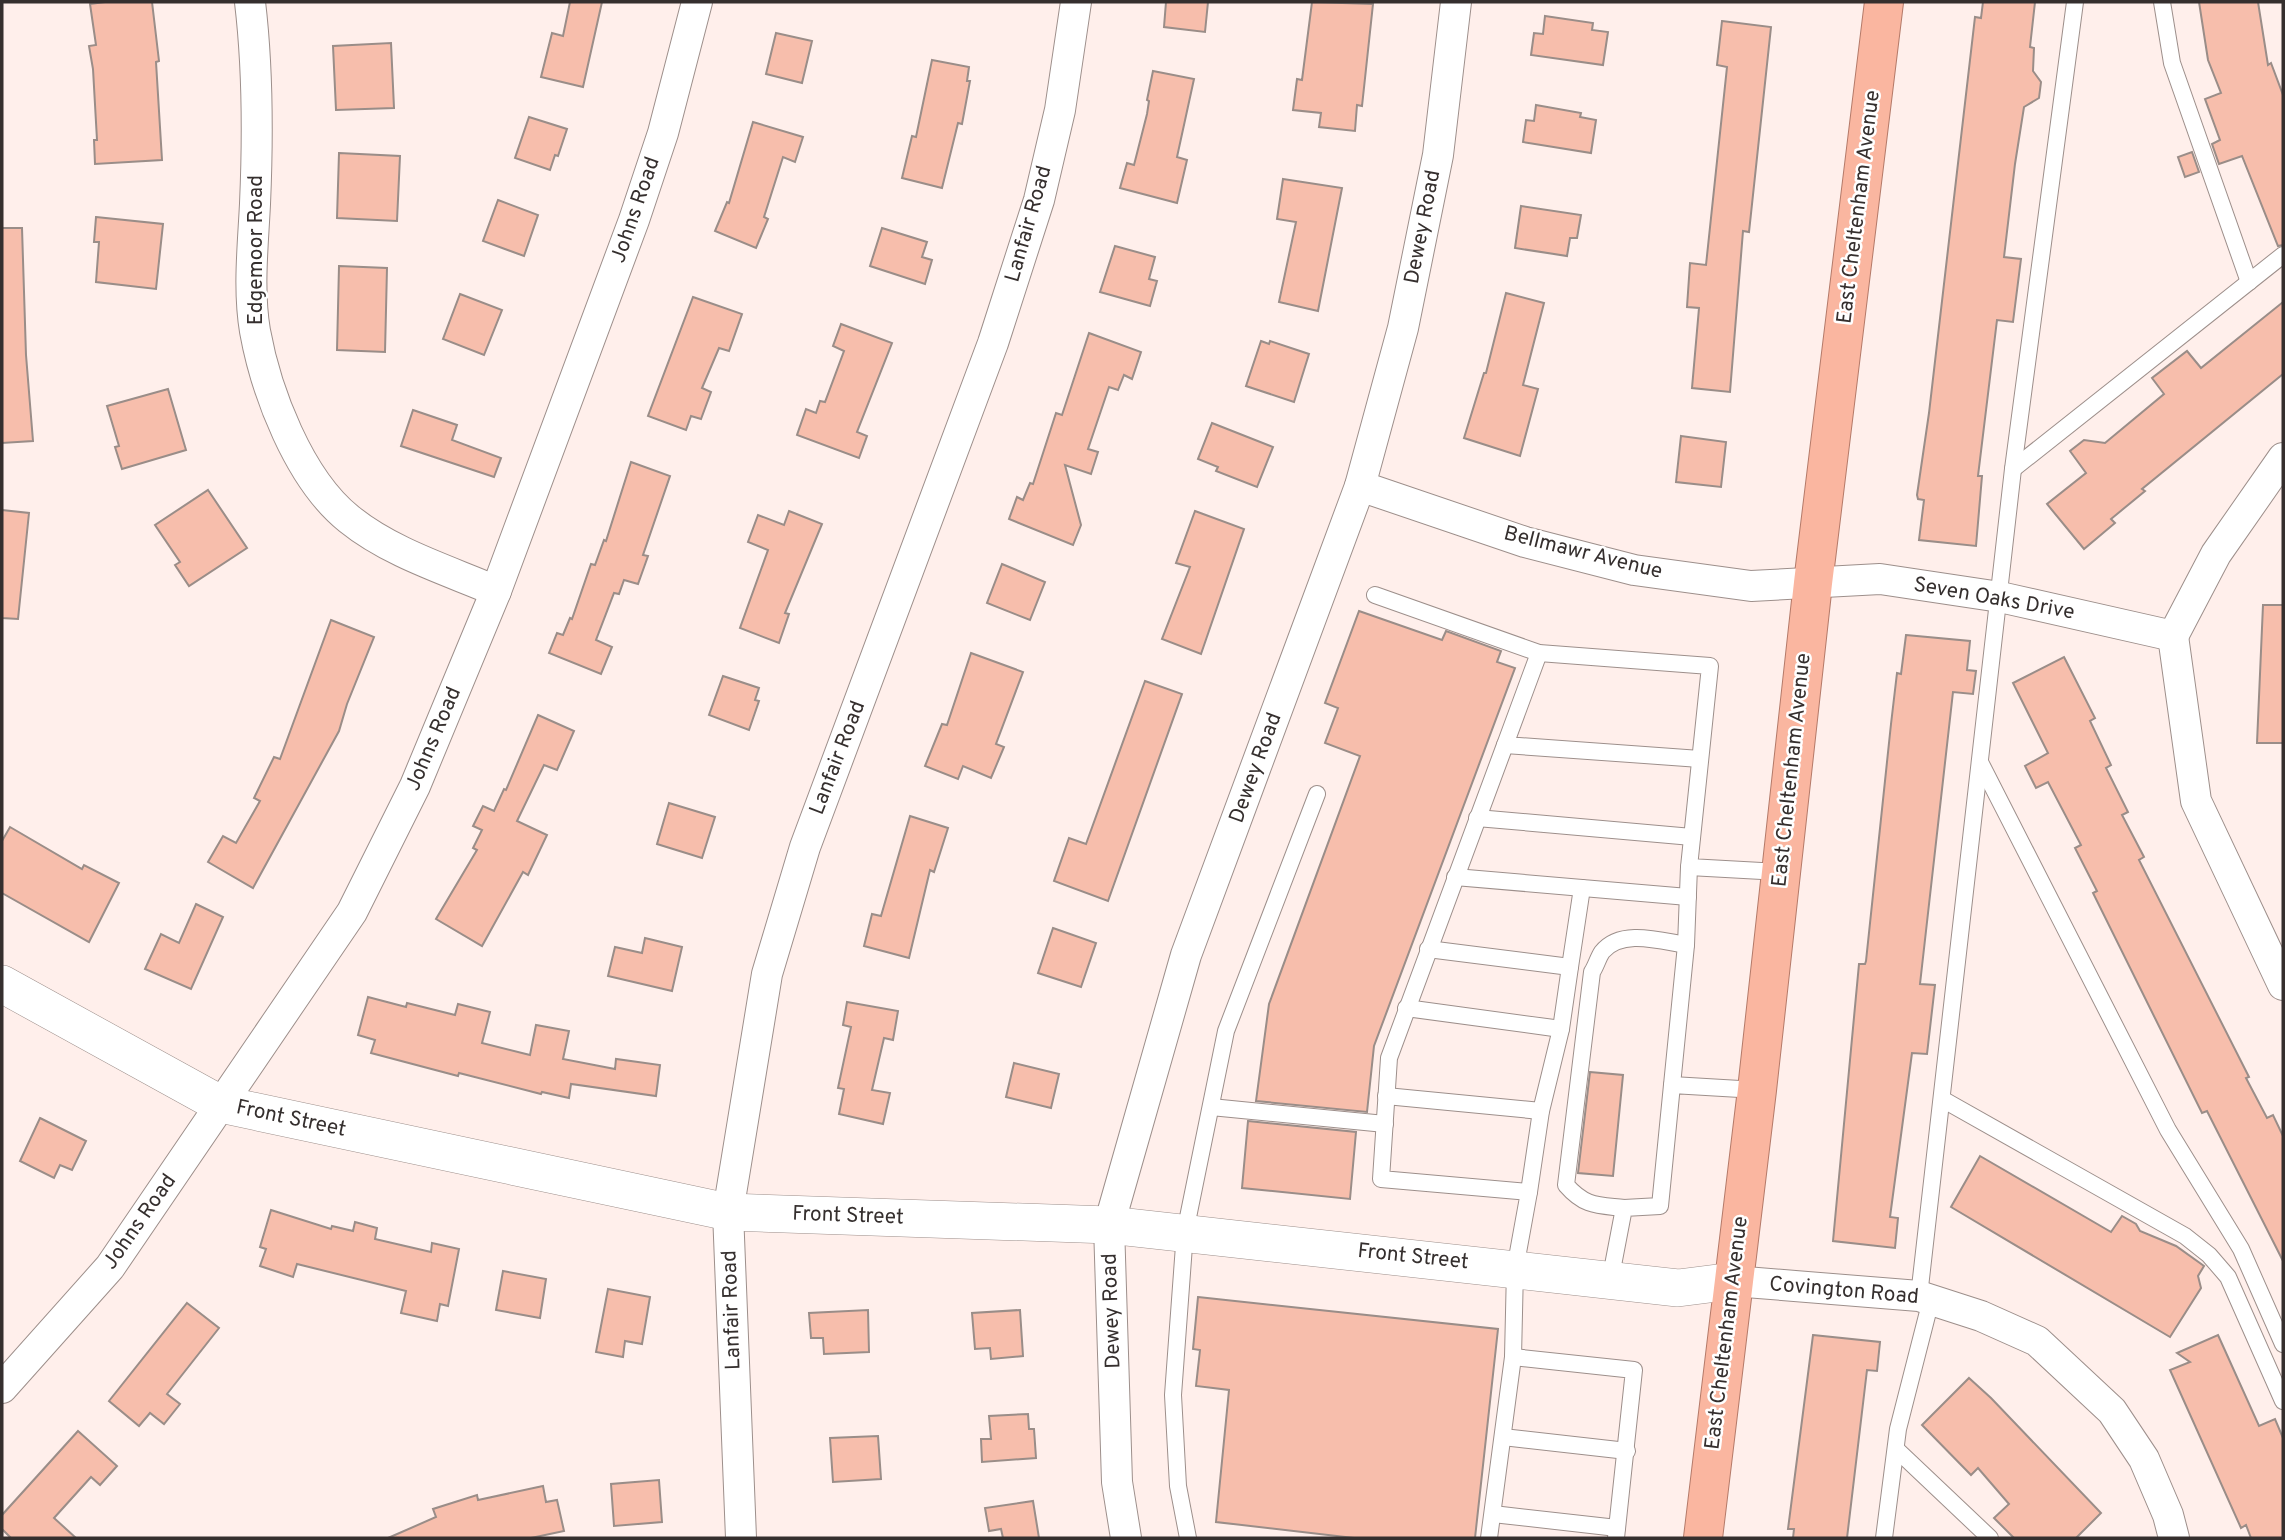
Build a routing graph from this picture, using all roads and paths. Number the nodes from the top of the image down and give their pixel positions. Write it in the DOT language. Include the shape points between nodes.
graph roads {
  1 [pos="250,2"];
  2 [pos="697,2"];
  3 [pos="1076,2"];
  4 [pos="1456,2"];
  5 [pos="1884,2"];
  6 [pos="2075,2"];
  7 [pos="2162,2"];
  8 [pos="2283,255"];
  9 [pos="2249,282"];
  10 [pos="2283,458"];
  11 [pos="2013,469"];
  12 [pos="1360,486"];
  13 [pos="1813,583"];
  14 [pos="496,591"];
  15 [pos="1375,595"];
  16 [pos="2000,597"];
  17 [pos="2172,636"];
  18 [pos="1539,653"];
  19 [pos="1505,746"];
  20 [pos="1700,759"];
  21 [pos="1980,764"];
  22 [pos="1317,794"];
  23 [pos="1477,818"];
  24 [pos="1692,836"];
  25 [pos="1689,867"];
  26 [pos="1782,872"];
  27 [pos="1455,877"];
  28 [pos="1581,888"];
  29 [pos="1688,897"];
  30 [pos="1686,945"];
  31 [pos="1428,949"];
  32 [pos="1570,967"];
  33 [pos="2,984"];
  34 [pos="2283,985"];
  35 [pos="1406,1008"];
  36 [pos="1561,1029"];
  37 [pos="1672,1086"];
  38 [pos="1757,1090"];
  39 [pos="1386,1096"];
  40 [pos="1942,1099"];
  41 [pos="220,1104"];
  42 [pos="1211,1107"];
  43 [pos="1541,1111"];
  44 [pos="1385,1124"];
  45 [pos="1529,1192"];
  46 [pos="1624,1208"];
  47 [pos="729,1212"];
  48 [pos="1109,1225"];
  49 [pos="1185,1232"];
  50 [pos="1515,1269"];
  51 [pos="1610,1281"];
  52 [pos="1733,1281"];
  53 [pos="1925,1298"];
  54 [pos="2283,1344"];
  55 [pos="1514,1357"];
  56 [pos="2,1388"];
  57 [pos="2283,1401"];
  58 [pos="1503,1437"];
  59 [pos="1896,1450"];
  60 [pos="1627,1451"];
  61 [pos="1493,1514"];
  62 [pos="1616,1533"];
  63 [pos="741,1538"];
  64 [pos="1126,1538"];
  65 [pos="1188,1538"];
  66 [pos="1489,1538"];
  67 [pos="1703,1538"];
  68 [pos="1884,1538"];
  69 [pos="1990,1538"];
  70 [pos="2174,1538"];
  1 -- 14 [label="street, Edgemoor Road" via="258,128 252,288 255,330 280,413 297,452 347,518 379,540"];
  2 -- 14 [label="street, Johns Road" via="647,182"];
  3 -- 47 [label="street, Lanfair Road" via="1060,110 1039,200 993,343 805,847 767,974"];
  4 -- 12 [label="street, Dewey Road" via="1432,181 1402,328"];
  5 -- 13 [label="highway, East Cheltenham Avenue"];
  6 -- 11 [label="lane"];
  7 -- 9 [label="lane" via="2172,63"];
  8 -- 9 [label="lane"];
  9 -- 11 [label="lane"];
  10 -- 17 [label="street" via="2216,554"];
  11 -- 16 [label="lane"];
  12 -- 13 [label="street, Bellmawr Avenue" via="1525,542 1634,570 1751,586"];
  12 -- 48 [label="street, Dewey Road" via="1186,955"];
  13 -- 16 [label="street, Seven Oaks Drive" via="1880,579"];
  13 -- 26 [label="highway, East Cheltenham Avenue"];
  14 -- 41 [label="street, Johns Road" via="415,786 352,912"];
  15 -- 18 [label="lane"];
  16 -- 17 [label="street, Seven Oaks Drive"];
  16 -- 21 [label="lane"];
  17 -- 34 [label="street" via="2196,801"];
  18 -- 19 [label="lane"];
  18 -- 20 [label="lane" via="1710,666"];
  19 -- 20 [label="lane"];
  19 -- 23 [label="lane"];
  20 -- 24 [label="lane"];
  21 -- 40 [label="lane"];
  21 -- 54 [label="lane" via="2168,1130 2241,1249"];
  22 -- 42 [label="lane" via="1227,1031"];
  23 -- 24 [label="lane"];
  23 -- 27 [label="lane"];
  24 -- 25 [label="lane"];
  25 -- 26 [label="lane"];
  25 -- 29 [label="lane"];
  26 -- 38 [label="highway, East Cheltenham Avenue"];
  27 -- 28 [label="lane"];
  27 -- 31 [label="lane"];
  28 -- 29 [label="lane"];
  28 -- 32 [label="lane"];
  29 -- 30 [label="lane"];
  30 -- 37 [label="lane"];
  30 -- 46 [label="lane" via="1639,937 1617,940 1603,951 1592,972 1566,1185 1577,1199"];
  31 -- 32 [label="lane"];
  31 -- 35 [label="lane"];
  32 -- 36 [label="lane"];
  33 -- 41 [label="street, Front Street"];
  35 -- 36 [label="lane"];
  35 -- 39 [label="lane" via="1389,1058"];
  36 -- 43 [label="lane"];
  37 -- 38 [label="lane"];
  37 -- 46 [label="lane" via="1660,1206"];
  38 -- 52 [label="highway, East Cheltenham Avenue"];
  39 -- 43 [label="lane"];
  39 -- 44 [label="lane"];
  40 -- 53 [label="lane"];
  40 -- 57 [label="lane" via="2185,1236 2209,1255 2228,1277"];
  41 -- 47 [label="street, Front Street"];
  41 -- 56 [label="street, Johns Road" via="110,1267"];
  42 -- 44 [label="lane"];
  42 -- 49 [label="lane"];
  43 -- 45 [label="lane"];
  44 -- 45 [label="lane" via="1381,1179"];
  45 -- 50 [label="lane"];
  46 -- 51 [label="lane"];
  47 -- 48 [label="street, Front Street"];
  47 -- 63 [label="street, Lanfair Road"];
  48 -- 49 [label="street, Front Street"];
  48 -- 64 [label="street, Dewey Road" via="1117,1482"];
  49 -- 50 [label="street, Front Street"];
  49 -- 65 [label="lane" via="1173,1395 1178,1486"];
  50 -- 51 [label="street, Front Street"];
  50 -- 55 [label="lane"];
  51 -- 52 [label="street, Front Street" via="1678,1288"];
  52 -- 53 [label="street, Covington Road"];
  52 -- 67 [label="highway, East Cheltenham Avenue"];
  53 -- 59 [label="lane"];
  53 -- 70 [label="street, Covington Road" via="2037,1341 2112,1411 2144,1458"];
  55 -- 58 [label="lane"];
  55 -- 60 [label="lane" via="1634,1370"];
  58 -- 60 [label="lane"];
  58 -- 61 [label="lane"];
  59 -- 68 [label="lane"];
  59 -- 69 [label="lane"];
  60 -- 62 [label="lane"];
  61 -- 62 [label="lane"];
  61 -- 66 [label="lane"];
}
